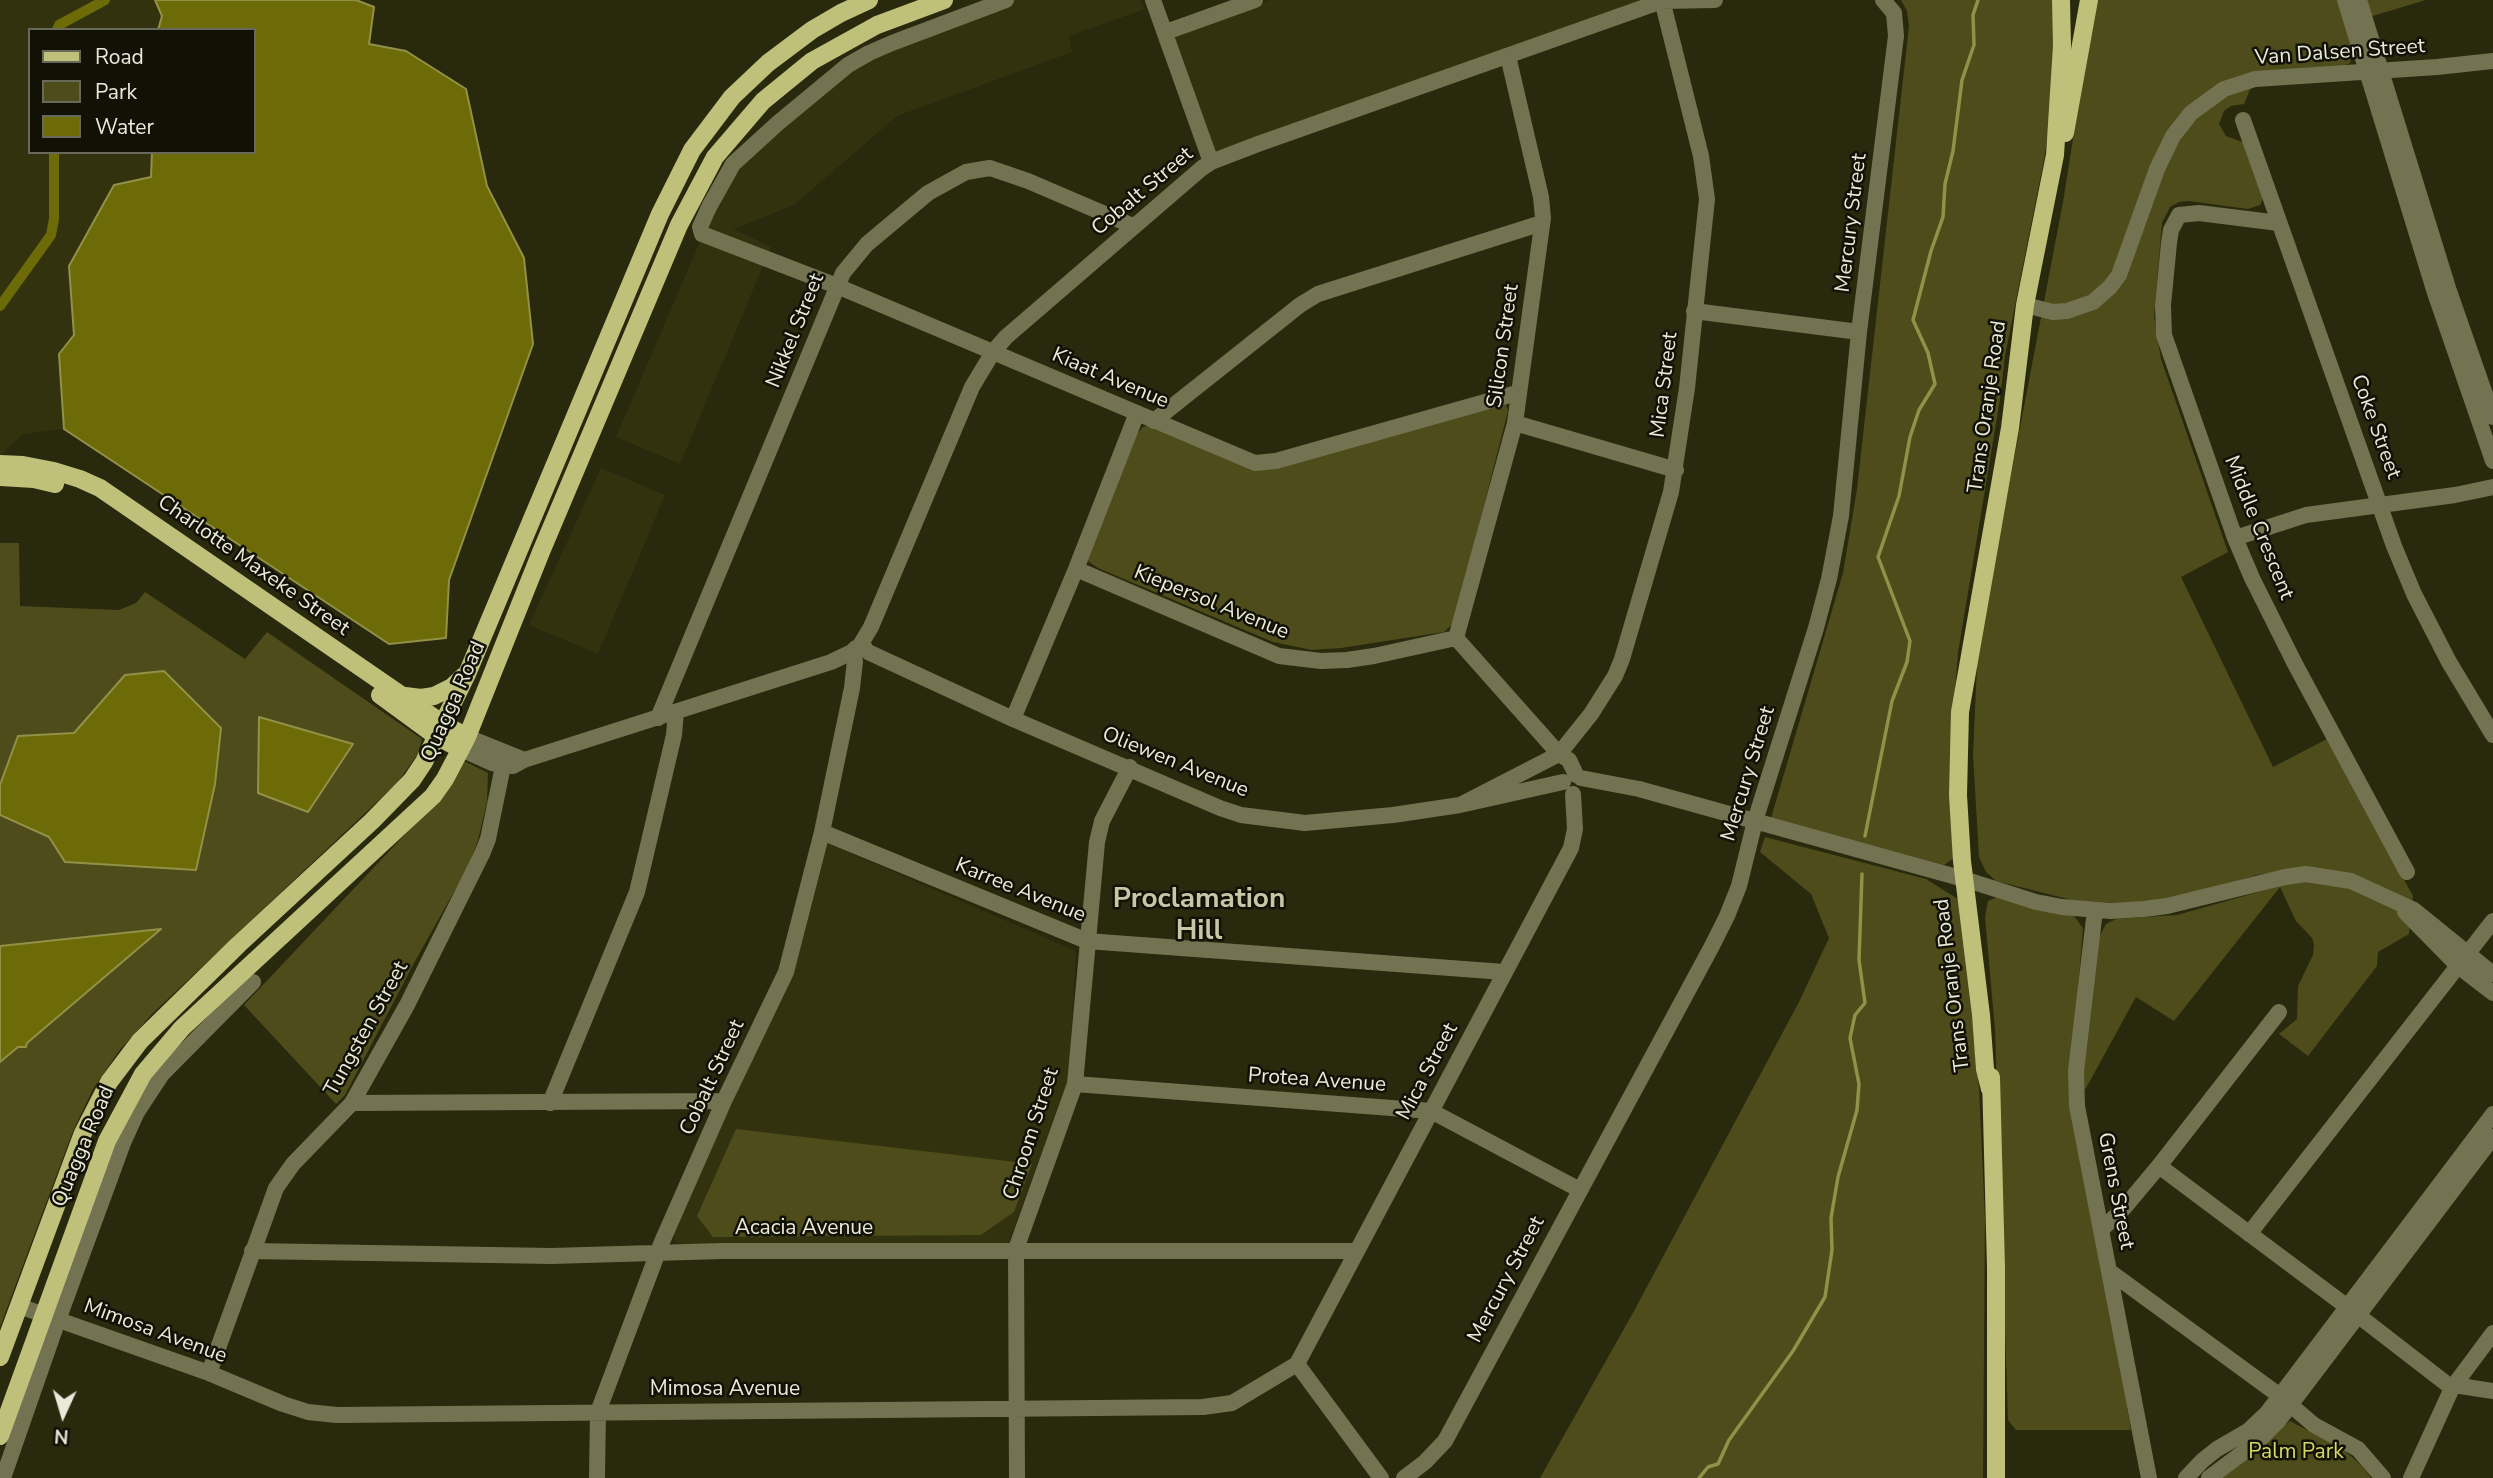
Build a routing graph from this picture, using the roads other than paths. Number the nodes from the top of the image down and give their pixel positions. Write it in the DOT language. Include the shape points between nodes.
graph roads {
  1 [pos="869,0"];
  2 [pos="944,0"];
  3 [pos="1006,0"];
  4 [pos="1153,0"];
  5 [pos="1255,0"];
  6 [pos="1715,0"];
  7 [pos="2061,0"];
  8 [pos="2089,0"];
  9 [pos="2345,0"];
  10 [pos="2359,0"];
  11 [pos="1662,1"];
  12 [pos="1885,1"];
  13 [pos="1166,32"];
  14 [pos="1508,56"];
  15 [pos="2493,61"];
  16 [pos="2373,71"];
  17 [pos="2243,120"];
  18 [pos="2055,155"];
  19 [pos="1211,162"];
  20 [pos="1542,223"];
  21 [pos="2279,223"];
  22 [pos="1133,226"];
  23 [pos="837,286"];
  24 [pos="2025,304"];
  25 [pos="1694,311"];
  26 [pos="1859,332"];
  27 [pos="993,352"];
  28 [pos="1517,393"];
  29 [pos="1137,413"];
  30 [pos="2493,417"];
  31 [pos="1154,421"];
  32 [pos="1515,423"];
  33 [pos="2493,461"];
  34 [pos="0,464"];
  35 [pos="1676,470"];
  36 [pos="0,477"];
  37 [pos="2493,487"];
  38 [pos="2380,504"];
  39 [pos="2235,538"];
  40 [pos="1076,569"];
  41 [pos="1456,638"];
  42 [pos="861,656"];
  43 [pos="467,674"];
  44 [pos="398,694"];
  45 [pos="677,712"];
  46 [pos="658,718"];
  47 [pos="1013,719"];
  48 [pos="440,730"];
  49 [pos="2493,735"];
  50 [pos="464,743"];
  51 [pos="524,760"];
  52 [pos="503,766"];
  53 [pos="1130,767"];
  54 [pos="1571,778"];
  55 [pos="1460,805"];
  56 [pos="1755,821"];
  57 [pos="822,832"];
  58 [pos="2407,872"];
  59 [pos="1970,881"];
  60 [pos="2095,910"];
  61 [pos="2493,920"];
  62 [pos="1087,941"];
  63 [pos="2463,960"];
  64 [pos="1504,972"];
  65 [pos="2493,974"];
  66 [pos="253,982"];
  67 [pos="2493,993"];
  68 [pos="2278,1012"];
  69 [pos="1075,1084"];
  70 [pos="724,1101"];
  71 [pos="352,1103"];
  72 [pos="550,1103"];
  73 [pos="1431,1111"];
  74 [pos="2493,1114"];
  75 [pos="2493,1138"];
  76 [pos="2159,1166"];
  77 [pos="1580,1190"];
  78 [pos="2101,1230"];
  79 [pos="2249,1234"];
  80 [pos="1016,1249"];
  81 [pos="252,1251"];
  82 [pos="1356,1251"];
  83 [pos="658,1252"];
  84 [pos="2109,1271"];
  85 [pos="19,1306"];
  86 [pos="2352,1310"];
  87 [pos="51,1317"];
  88 [pos="2493,1333"];
  89 [pos="0,1357"];
  90 [pos="1297,1364"];
  91 [pos="209,1373"];
  92 [pos="2453,1387"];
  93 [pos="2493,1391"];
  94 [pos="2285,1400"];
  95 [pos="1017,1409"];
  96 [pos="598,1412"];
  97 [pos="0,1436"];
  98 [pos="3,1478"];
  99 [pos="597,1478"];
  100 [pos="1017,1478"];
  101 [pos="1381,1478"];
  102 [pos="1404,1478"];
  103 [pos="1996,1478"];
  104 [pos="2149,1478"];
  105 [pos="2186,1478"];
  106 [pos="2208,1478"];
  107 [pos="2383,1478"];
  108 [pos="2411,1478"];
  1 -- 43 [label="main road, Quagga Road" via="812,30 768,63 732,97 692,150 660,214"];
  2 -- 50 [label="main road, Quagga Road" via="877,25 812,61 763,101 715,157 679,225"];
  3 -- 23 [label="street, Kiaat Avenue" via="892,43 848,65 733,164 714,196 699,229 702,234"];
  4 -- 13 [label="street"];
  5 -- 13 [label="street"];
  6 -- 11 [label="street, Cobalt Street"];
  7 -- 18 [label="main road, Trans Oranje Road"];
  8 -- 18 [label="main road, Trans Oranje Road" via="2068,126"];
  9 -- 16 [label="street"];
  10 -- 16 [label="street"];
  11 -- 14 [label="street, Cobalt Street"];
  11 -- 25 [label="street, Mica Street" via="1705,176 1706,222"];
  12 -- 26 [label="street, Mercury Street" via="1894,13 1896,36"];
  13 -- 19 [label="street"];
  14 -- 19 [label="street, Cobalt Street"];
  14 -- 20 [label="street, Silicon Street" via="1541,197"];
  15 -- 16 [label="street, Van Dalsen Street"];
  16 -- 24 [label="street, Van Dalsen Street" via="2256,79 2224,89 2182,122 2162,156 2119,275 2110,287 2092,302 2067,312"];
  16 -- 30 [label="street"];
  16 -- 33 [label="street" via="2435,293"];
  17 -- 21 [label="street, Coke Street"];
  18 -- 24 [label="main road, Trans Oranje Road"];
  19 -- 22 [label="street, Cobalt Street"];
  20 -- 28 [label="street, Silicon Street"];
  20 -- 31 [label="street" via="1318,294"];
  21 -- 38 [label="street, Coke Street"];
  21 -- 39 [label="street, Middle Crescent" via="2183,213 2177,217 2169,243 2164,335"];
  22 -- 23 [label="street, Nikkel Street" via="1005,172 990,168 966,172 928,193 867,244"];
  22 -- 27 [label="street, Cobalt Street"];
  23 -- 27 [label="street, Kiaat Avenue"];
  23 -- 46 [label="street, Nikkel Street"];
  24 -- 59 [label="main road, Trans Oranje Road" via="2010,428 1968,666"];
  25 -- 26 [label="street"];
  25 -- 35 [label="street, Mica Street"];
  26 -- 56 [label="street, Mercury Street" via="1842,516 1832,566"];
  27 -- 29 [label="street, Kiaat Avenue"];
  27 -- 42 [label="street, Cobalt Street" via="972,387"];
  28 -- 31 [label="street, Kiaat Avenue" via="1265,463 1244,459"];
  28 -- 32 [label="street, Silicon Street"];
  29 -- 31 [label="street, Kiaat Avenue"];
  29 -- 40 [label="street"];
  32 -- 35 [label="street"];
  32 -- 41 [label="street, Silicon Street"];
  34 -- 44 [label="main road, Charlotte Maxeke Street" via="46,469 100,488"];
  35 -- 54 [label="street, Mica Street" via="1622,659 1591,714"];
  36 -- 48 [label="main road, Charlotte Maxeke Street" via="58,484 106,504 349,673"];
  37 -- 38 [label="street"];
  38 -- 39 [label="street" via="2306,515"];
  38 -- 49 [label="street, Coke Street" via="2414,594"];
  39 -- 58 [label="street, Middle Crescent" via="2295,664"];
  40 -- 41 [label="street, Kiepersol Avenue" via="1279,656 1347,660"];
  40 -- 47 [label="street"];
  41 -- 54 [label="street"];
  42 -- 45 [label="street"];
  42 -- 47 [label="street, Oliewen Avenue" via="890,663"];
  42 -- 57 [label="street, Cobalt Street"];
  43 -- 44 [label="main road" via="434,696"];
  43 -- 48 [label="main road, Quagga Road"];
  44 -- 48 [label="main road, Charlotte Maxeke Street"];
  45 -- 46 [label="street"];
  45 -- 72 [label="street" via="637,892"];
  46 -- 51 [label="street"];
  47 -- 53 [label="street, Oliewen Avenue"];
  48 -- 50 [label="main road, Charlotte Maxeke Street"];
  48 -- 85 [label="main road, Quagga Road" via="404,788 140,1041 109,1082 83,1133"];
  50 -- 51 [label="street"];
  50 -- 52 [label="street"];
  50 -- 87 [label="main road, Quagga Road" via="433,796 153,1059 131,1091 107,1141"];
  51 -- 52 [label="street"];
  52 -- 71 [label="street, Tungsten Street" via="488,839 476,868"];
  53 -- 55 [label="street, Oliewen Avenue" via="1220,808 1292,822"];
  53 -- 62 [label="street, Chroom Street" via="1099,832"];
  54 -- 55 [label="street, Oliewen Avenue"];
  54 -- 55 [label="street, Oliewen Avenue"];
  54 -- 56 [label="street, Oliewen Avenue" via="1639,789"];
  54 -- 64 [label="street, Mica Street" via="1575,829 1571,848"];
  56 -- 59 [label="street, Oliewen Avenue"];
  56 -- 77 [label="street, Mercury Street" via="1727,916"];
  57 -- 62 [label="street, Karree Avenue"];
  57 -- 70 [label="street, Cobalt Street" via="786,972"];
  59 -- 60 [label="street" via="2036,902"];
  59 -- 103 [label="main road, Trans Oranje Road" via="1992,1062"];
  60 -- 63 [label="street" via="2168,906 2306,874 2351,881 2400,904 2410,919"];
  60 -- 78 [label="street, Grens Street" via="2075,1089"];
  61 -- 63 [label="street"];
  62 -- 64 [label="street, Karree Avenue"];
  62 -- 69 [label="street, Chroom Street"];
  63 -- 65 [label="street"];
  63 -- 67 [label="street"];
  63 -- 79 [label="street"];
  64 -- 73 [label="street, Mica Street"];
  66 -- 87 [label="street, Quagga Road" via="162,1074 137,1112"];
  68 -- 76 [label="street"];
  69 -- 73 [label="street, Protea Avenue"];
  69 -- 80 [label="street, Chroom Street"];
  70 -- 72 [label="street"];
  70 -- 83 [label="street, Cobalt Street"];
  71 -- 72 [label="street"];
  71 -- 81 [label="street, Tungsten Street" via="281,1177"];
  73 -- 77 [label="street, Protea Avenue"];
  73 -- 82 [label="street, Mica Street"];
  74 -- 86 [label="street"];
  75 -- 86 [label="street"];
  76 -- 78 [label="street"];
  76 -- 79 [label="street"];
  77 -- 102 [label="street, Mercury Street" via="1445,1441"];
  78 -- 84 [label="street, Grens Street"];
  79 -- 86 [label="street"];
  80 -- 82 [label="street, Acacia Avenue"];
  80 -- 83 [label="street, Acacia Avenue"];
  80 -- 95 [label="street, Chroom Street"];
  81 -- 83 [label="street, Acacia Avenue" via="551,1256"];
  81 -- 91 [label="street, Tungsten Street"];
  82 -- 90 [label="street, Mica Street"];
  83 -- 96 [label="street, Cobalt Street"];
  84 -- 94 [label="street"];
  84 -- 104 [label="street, Grens Street"];
  85 -- 87 [label="street, Mimosa Avenue"];
  85 -- 89 [label="main road, Quagga Road"];
  86 -- 92 [label="street"];
  86 -- 94 [label="street"];
  87 -- 91 [label="street, Mimosa Avenue"];
  87 -- 97 [label="main road, Quagga Road"];
  87 -- 98 [label="street, Quagga Road"];
  88 -- 92 [label="street"];
  90 -- 95 [label="street, Mimosa Avenue" via="1219,1406"];
  90 -- 101 [label="street"];
  91 -- 96 [label="street, Mimosa Avenue" via="283,1404 337,1415"];
  92 -- 93 [label="street"];
  92 -- 108 [label="street"];
  94 -- 105 [label="street" via="2217,1449"];
  94 -- 106 [label="street" via="2269,1432"];
  94 -- 107 [label="street" via="2314,1425 2358,1449"];
  95 -- 96 [label="street, Mimosa Avenue"];
  95 -- 100 [label="street, Chroom Street"];
  96 -- 99 [label="street, Cobalt Street"];
}
